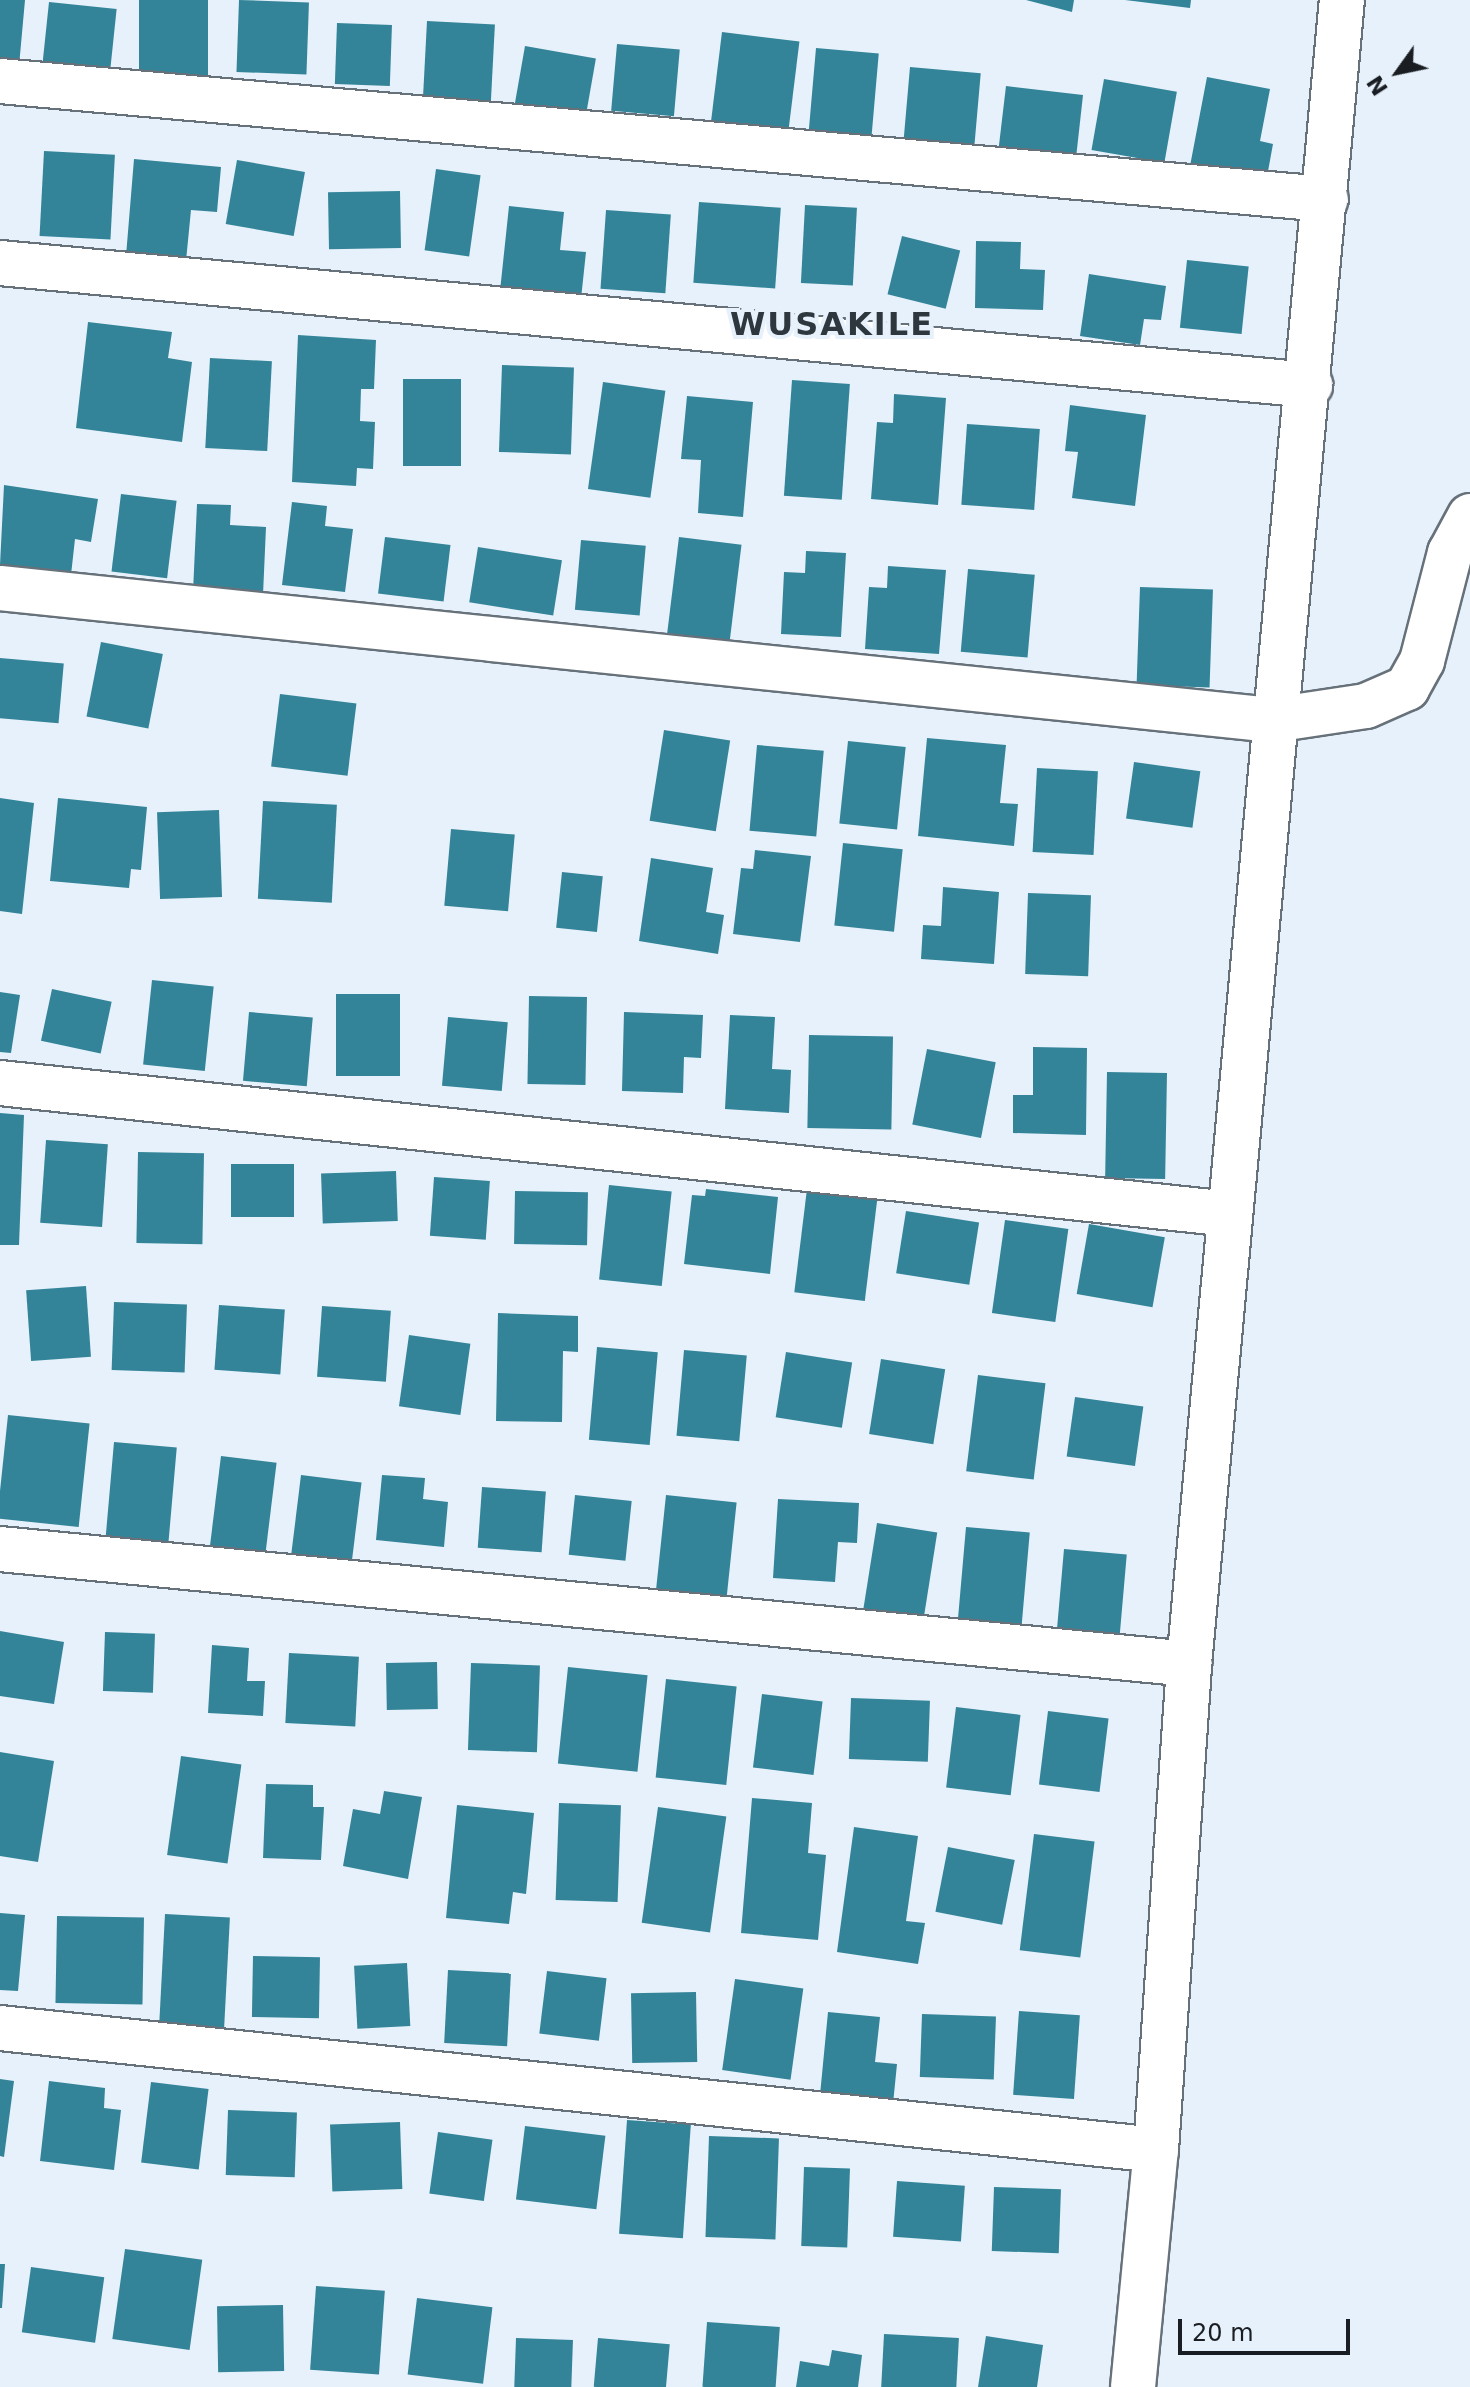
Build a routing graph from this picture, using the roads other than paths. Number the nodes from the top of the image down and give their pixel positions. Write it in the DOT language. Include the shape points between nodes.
graph roads {
  1 [pos="1342,0"];
  2 [pos="0,81"];
  3 [pos="1326,199"];
  4 [pos="0,263"];
  5 [pos="1310,385"];
  6 [pos="1470,516"];
  7 [pos="0,588"];
  8 [pos="1273,720"];
  9 [pos="0,1083"];
  10 [pos="1229,1214"];
  11 [pos="0,1549"];
  12 [pos="1189,1664"];
  13 [pos="0,2028"];
  14 [pos="1156,2150"];
  15 [pos="1133,2387"];
  1 -- 3 [label="street"];
  2 -- 3 [label="street"];
  3 -- 5 [label="street"];
  4 -- 5 [label="street"];
  5 -- 8 [label="street"];
  6 -- 8 [label="street" via="1450,553 1422,661 1407,688 1366,706"];
  7 -- 8 [label="street"];
  8 -- 10 [label="street"];
  9 -- 10 [label="street"];
  10 -- 12 [label="street"];
  11 -- 12 [label="street"];
  12 -- 14 [label="street"];
  13 -- 14 [label="street"];
  14 -- 15 [label="street"];
}
